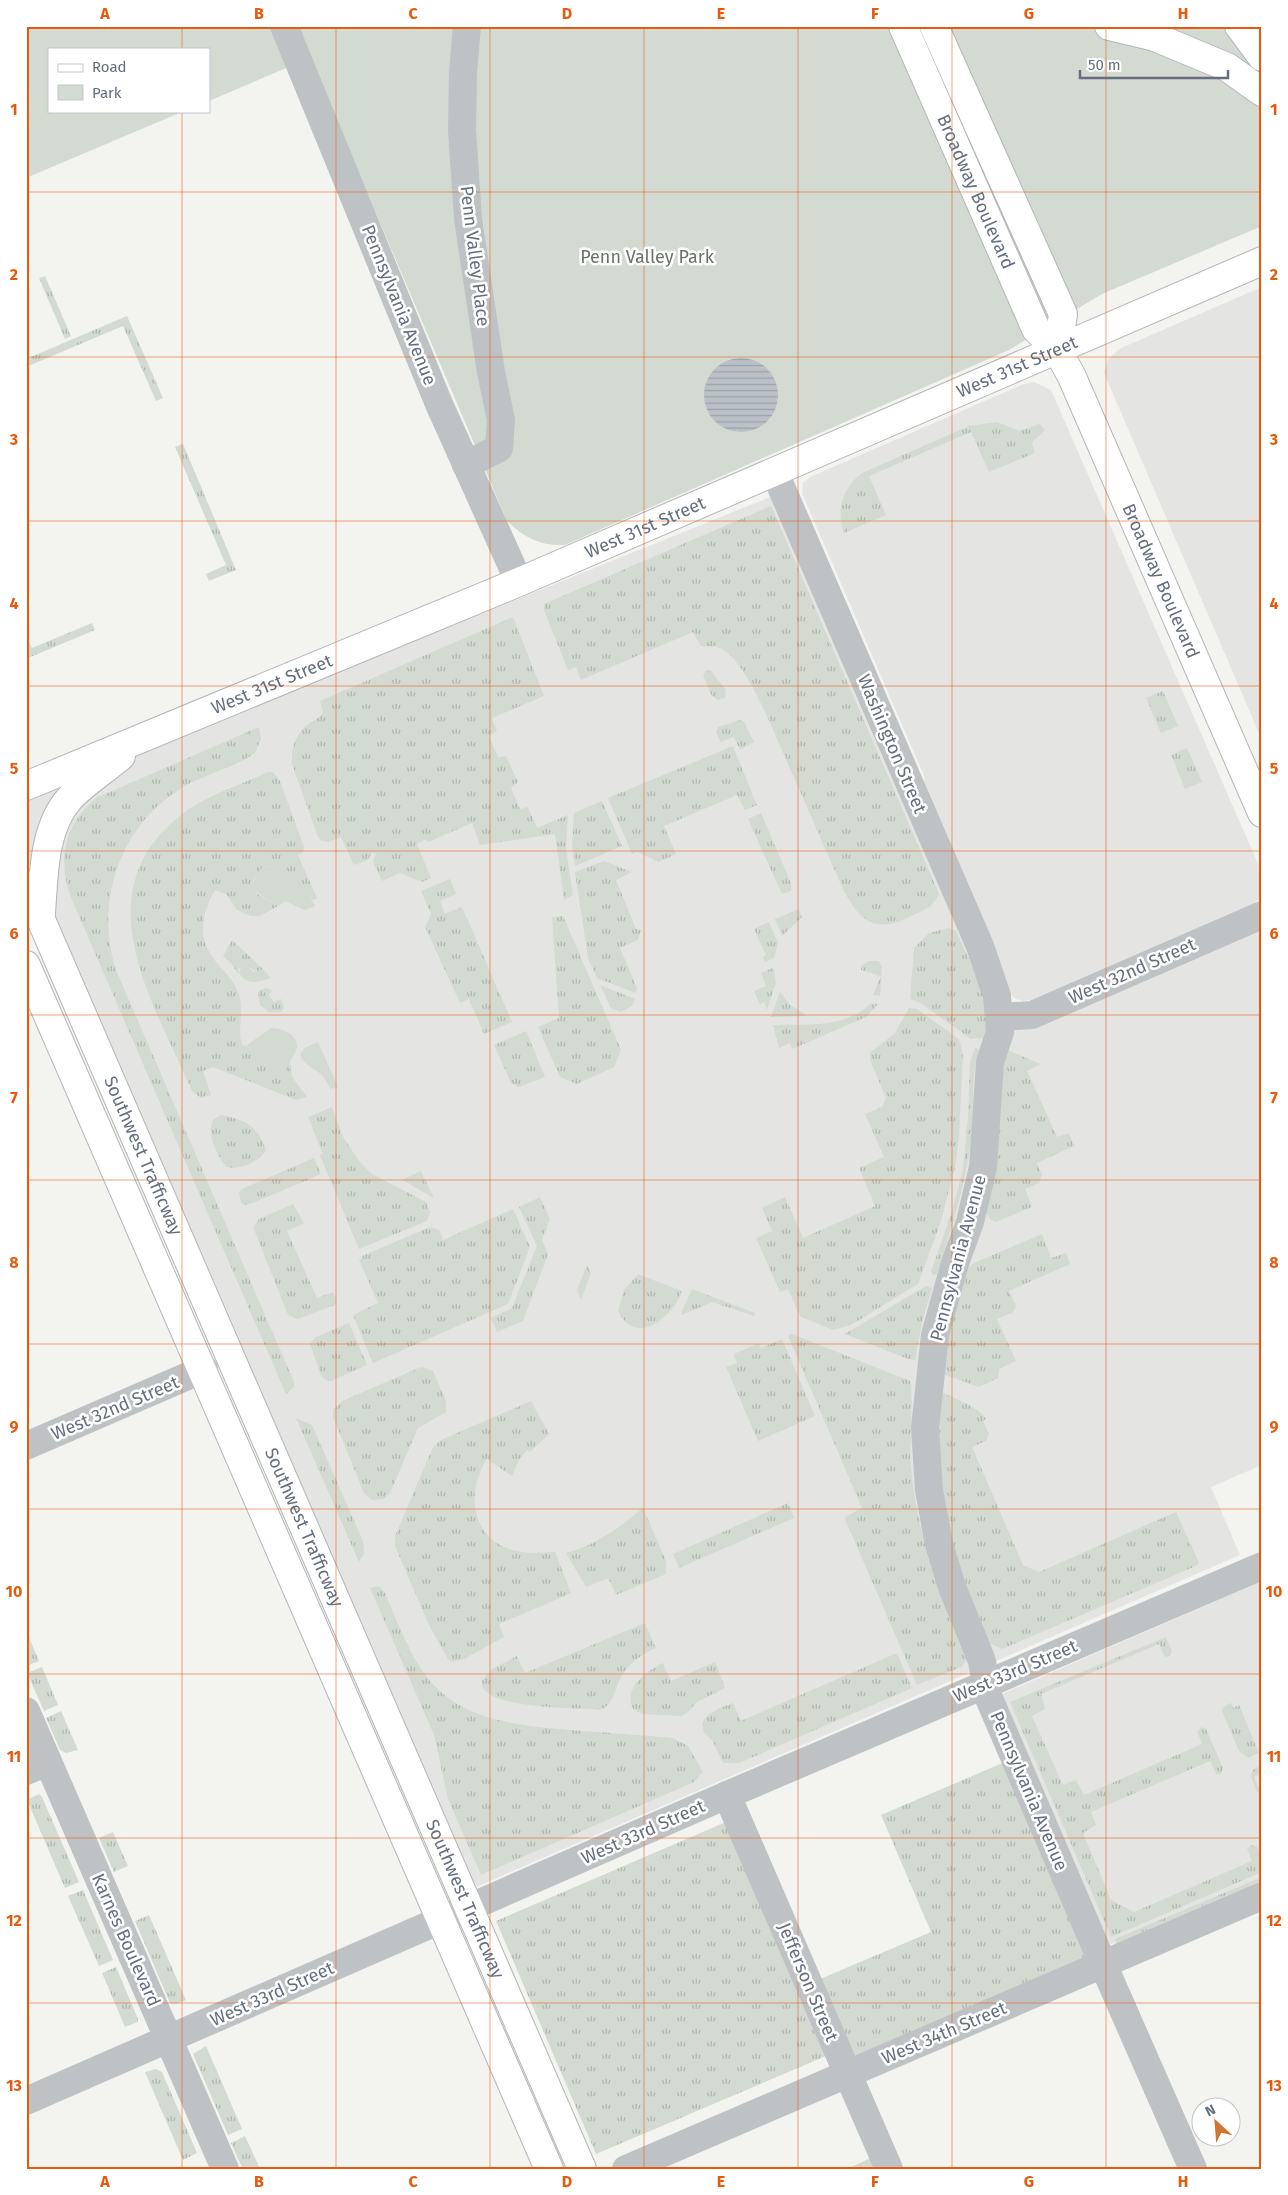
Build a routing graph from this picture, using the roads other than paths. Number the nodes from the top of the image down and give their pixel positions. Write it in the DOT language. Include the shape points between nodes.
graph roads {
  1 [pos="284,26"];
  2 [pos="467,26"];
  3 [pos="1109,26"];
  4 [pos="1239,26"];
  5 [pos="1159,32"];
  6 [pos="937,33"];
  7 [pos="909,37"];
  8 [pos="1262,57"];
  9 [pos="1262,92"];
  10 [pos="1262,261"];
  11 [pos="1058,350"];
  12 [pos="466,465"];
  13 [pos="775,473"];
  14 [pos="519,582"];
  15 [pos="148,735"];
  16 [pos="26,786"];
  17 [pos="1262,813"];
  18 [pos="26,885"];
  19 [pos="1262,915"];
  20 [pos="40,917"];
  21 [pos="26,965"];
  22 [pos="1000,1017"];
  23 [pos="204,1370"];
  24 [pos="26,1446"];
  25 [pos="1262,1566"];
  26 [pos="986,1684"];
  27 [pos="26,1712"];
  28 [pos="37,1767"];
  29 [pos="728,1795"];
  30 [pos="1262,1896"];
  31 [pos="468,1908"];
  32 [pos="442,1919"];
  33 [pos="1103,1964"];
  34 [pos="169,2039"];
  35 [pos="848,2074"];
  36 [pos="26,2101"];
  37 [pos="225,2169"];
  38 [pos="549,2169"];
  39 [pos="582,2169"];
  40 [pos="626,2169"];
  41 [pos="889,2169"];
  42 [pos="1193,2169"];
  1 -- 12 [label="street, Pennsylvania Avenue"];
  2 -- 12 [label="street, Penn Valley Place" via="462,72 462,130 468,219 490,372 502,420 499,448"];
  3 -- 5 [label="main road"];
  4 -- 8 [label="main road"];
  5 -- 9 [label="main road" via="1227,67"];
  6 -- 11 [label="main road, Broadway Boulevard" via="1063,314"];
  7 -- 11 [label="main road, Broadway Boulevard" via="1036,329"];
  10 -- 11 [label="main road, West 31st Street"];
  11 -- 13 [label="main road, West 31st Street"];
  11 -- 17 [label="main road, Broadway Boulevard" via="1143,536"];
  12 -- 14 [label="street, Pennsylvania Avenue"];
  13 -- 14 [label="main road, West 31st Street"];
  13 -- 22 [label="street, Washington Street" via="980,946 997,996"];
  14 -- 15 [label="main road, West 31st Street"];
  15 -- 16 [label="main road, West 31st Street"];
  15 -- 20 [label="main road" via="70,798 56,818 45,860"];
  18 -- 20 [label="main road, Southwest Trafficway"];
  19 -- 22 [label="street, West 32nd Street" via="1032,1015"];
  20 -- 31 [label="main road, Southwest Trafficway"];
  21 -- 23 [label="main road, Southwest Trafficway"];
  22 -- 26 [label="street, Pennsylvania Avenue" via="1000,1032 990,1062 983,1167 970,1222 935,1335 925,1428 929,1490 940,1544 952,1587 982,1660"];
  23 -- 24 [label="street, West 32nd Street"];
  23 -- 32 [label="main road, Southwest Trafficway"];
  25 -- 26 [label="street, West 33rd Street"];
  26 -- 29 [label="street, West 33rd Street"];
  26 -- 33 [label="street, Pennsylvania Avenue" via="988,1696"];
  27 -- 28 [label="street, Karnes Boulevard"];
  28 -- 34 [label="street, Karnes Boulevard"];
  29 -- 31 [label="street, West 33rd Street"];
  29 -- 35 [label="street, Jefferson Street"];
  30 -- 33 [label="street, West 34th Street"];
  31 -- 32 [label="street, West 33rd Street"];
  31 -- 39 [label="main road, Southwest Trafficway"];
  32 -- 34 [label="street, West 33rd Street"];
  32 -- 38 [label="main road, Southwest Trafficway"];
  33 -- 35 [label="street, West 34th Street"];
  33 -- 42 [label="street, Pennsylvania Avenue"];
  34 -- 36 [label="street, West 33rd Street"];
  34 -- 37 [label="street, Karnes Boulevard"];
  35 -- 40 [label="street, West 34th Street"];
  35 -- 41 [label="street, Jefferson Street"];
}
